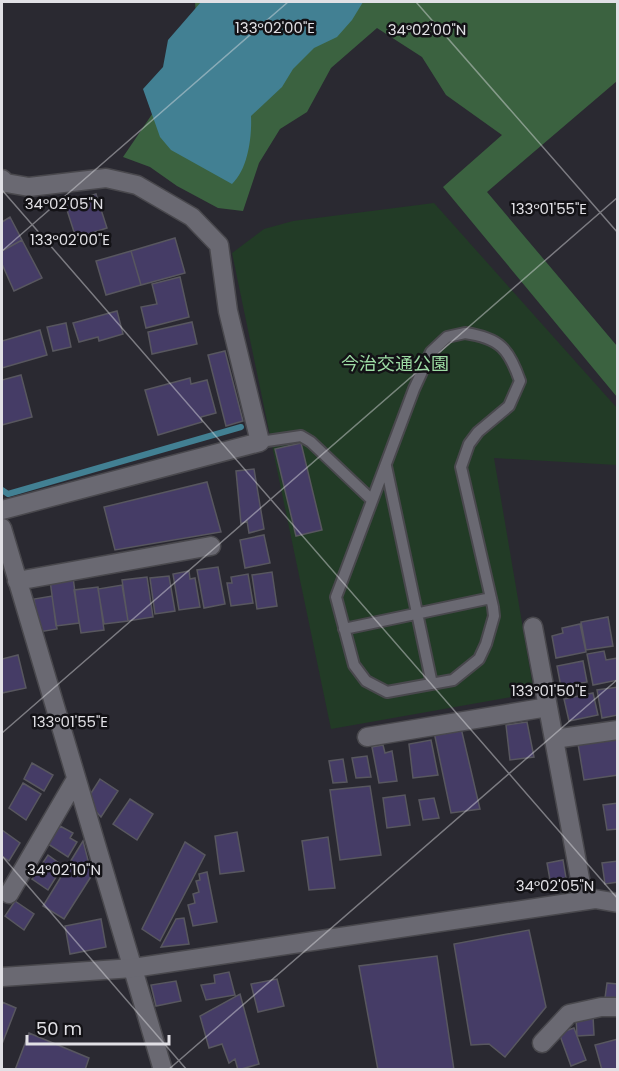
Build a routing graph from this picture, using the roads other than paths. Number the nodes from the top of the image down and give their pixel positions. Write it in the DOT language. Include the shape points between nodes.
graph roads {
  1 [pos="2,179"];
  2 [pos="260,442"];
  3 [pos="387,466"];
  4 [pos="371,500"];
  5 [pos="2,510"];
  6 [pos="2,528"];
  7 [pos="211,546"];
  8 [pos="17,581"];
  9 [pos="491,598"];
  10 [pos="416,614"];
  11 [pos="533,627"];
  12 [pos="344,629"];
  13 [pos="432,684"];
  14 [pos="548,707"];
  15 [pos="618,730"];
  16 [pos="367,737"];
  17 [pos="554,739"];
  18 [pos="76,779"];
  19 [pos="9,894"];
  20 [pos="584,900"];
  21 [pos="618,903"];
  22 [pos="133,968"];
  23 [pos="2,977"];
  24 [pos="618,1007"];
  25 [pos="542,1043"];
  26 [pos="163,1070"];
  1 -- 2 [label="street" via="29,187 106,178 136,185 192,217 219,245 228,311"];
  2 -- 4 [label="lane" via="301,436"];
  2 -- 5 [label="street"];
  3 -- 4 [label="lane"];
  3 -- 9 [label="lane" via="431,352 447,337 465,333 486,336 502,345 519,381 509,406 474,438 461,466"];
  3 -- 10 [label="lane"];
  4 -- 12 [label="lane" via="336,597"];
  6 -- 8 [label="street"];
  7 -- 8 [label="street"];
  8 -- 18 [label="street"];
  9 -- 10 [label="lane"];
  9 -- 13 [label="lane" via="494,616 479,659 453,680"];
  10 -- 12 [label="lane"];
  10 -- 13 [label="lane"];
  11 -- 14 [label="street"];
  12 -- 13 [label="lane" via="354,665 366,681 387,692"];
  14 -- 16 [label="street"];
  14 -- 17 [label="street"];
  15 -- 17 [label="street"];
  17 -- 20 [label="street"];
  18 -- 19 [label="street"];
  18 -- 22 [label="street"];
  20 -- 21 [label="street"];
  20 -- 22 [label="street"];
  22 -- 23 [label="street"];
  22 -- 26 [label="street"];
  24 -- 25 [label="street" via="569,1014"];
}
